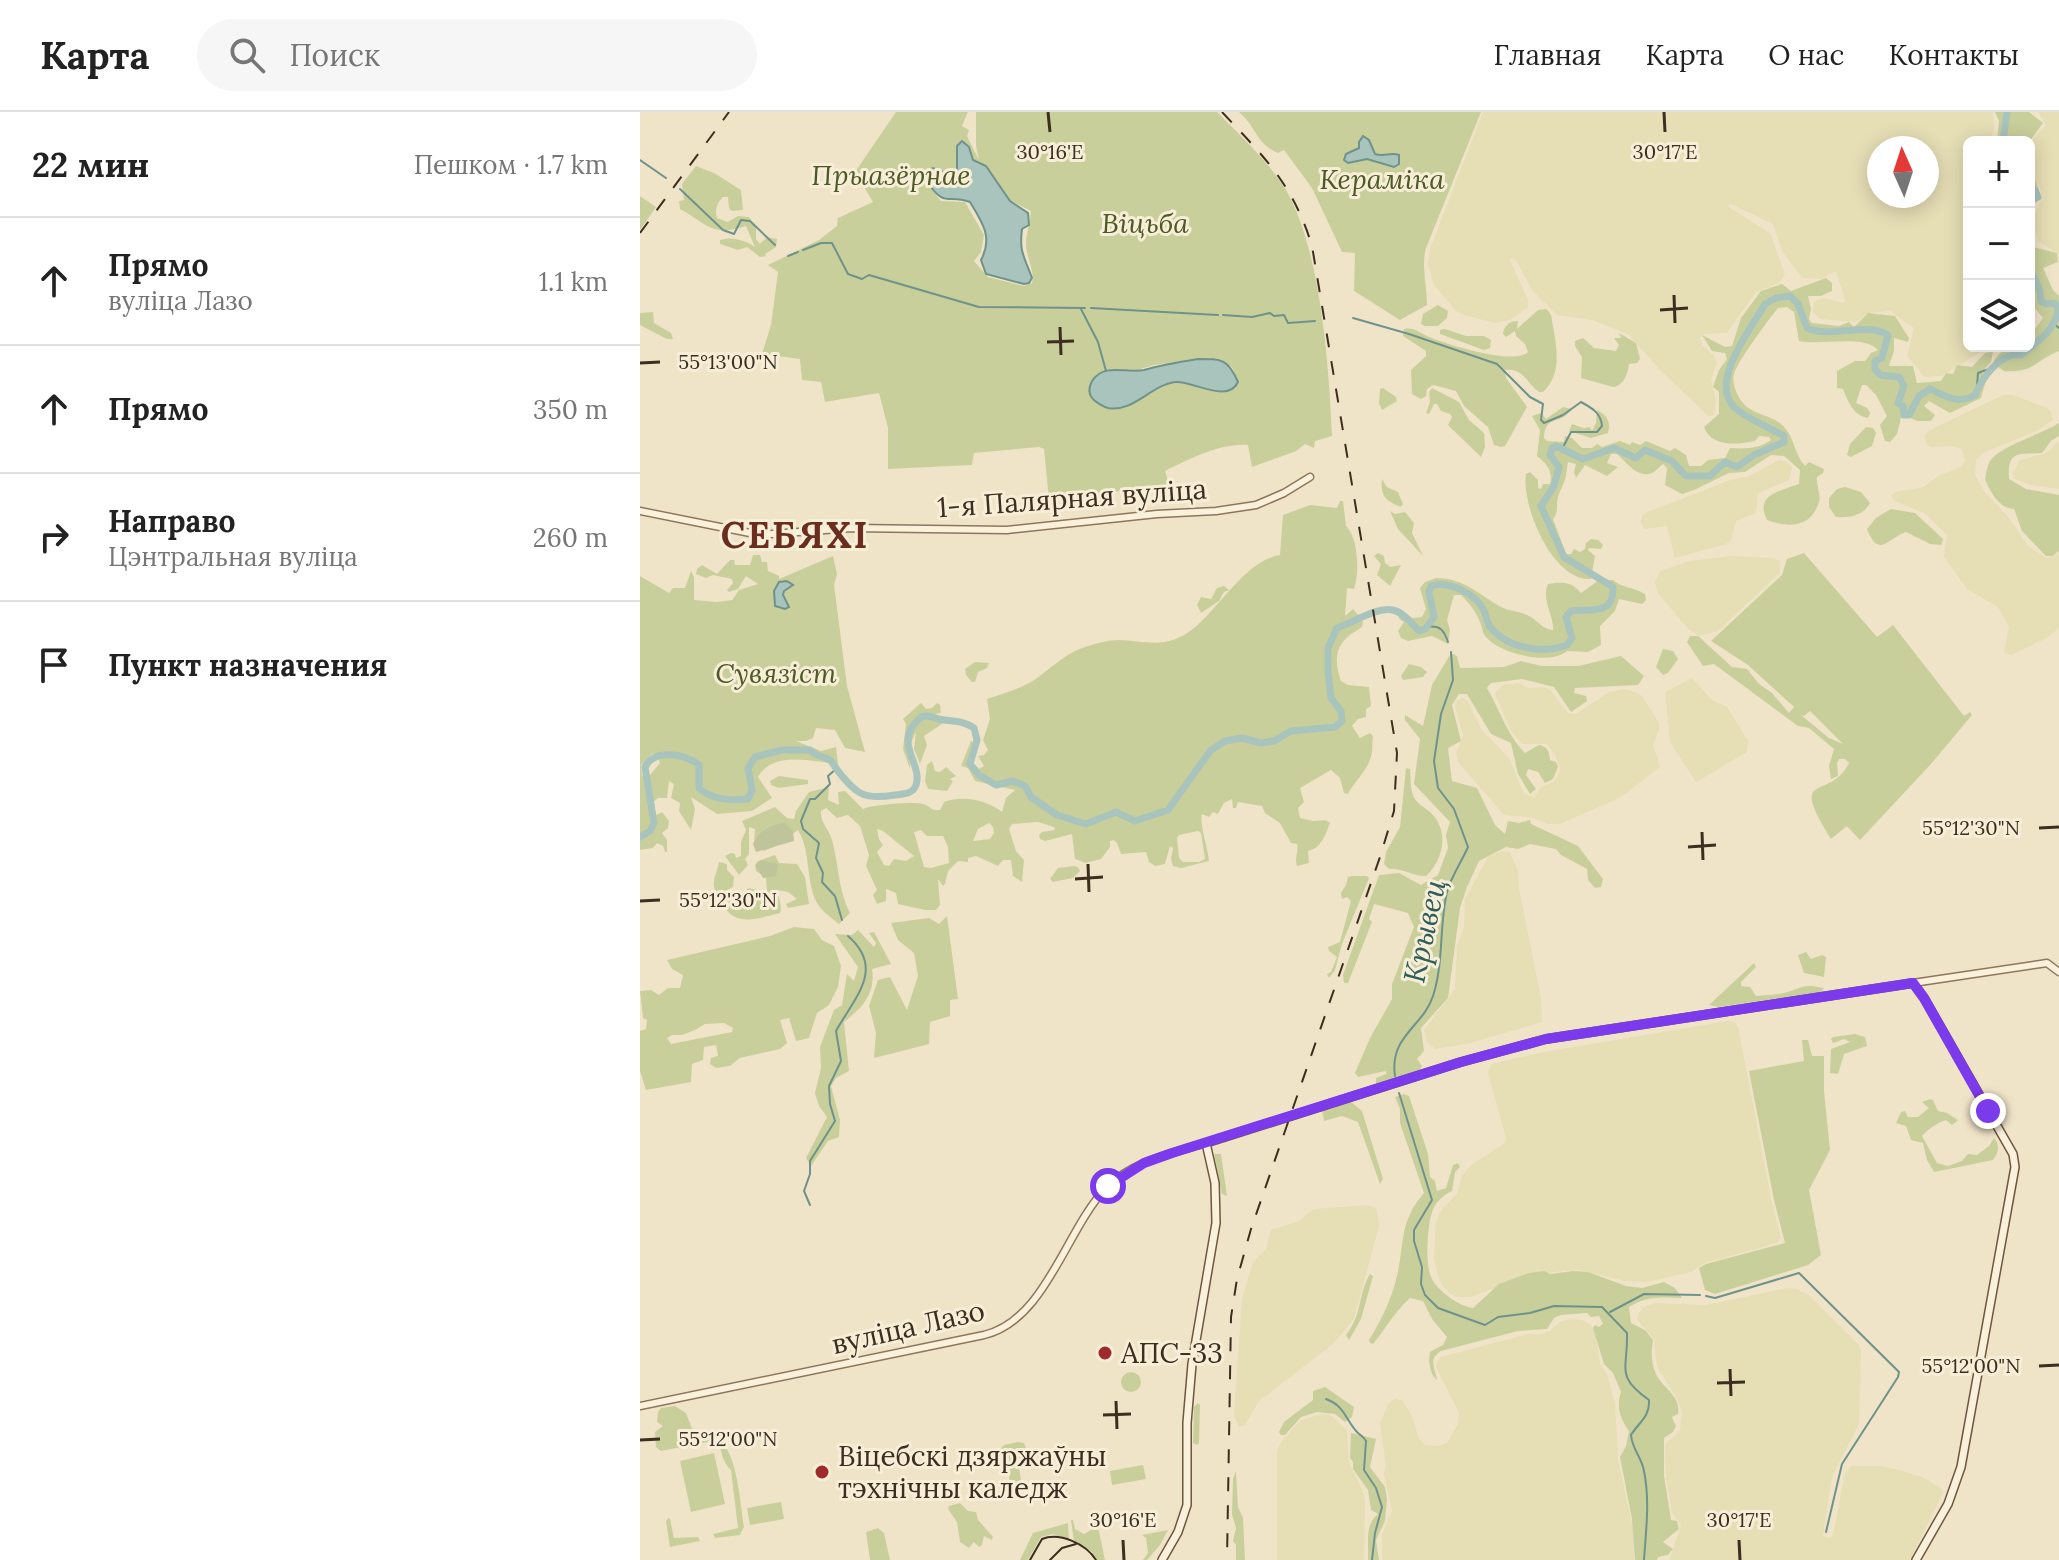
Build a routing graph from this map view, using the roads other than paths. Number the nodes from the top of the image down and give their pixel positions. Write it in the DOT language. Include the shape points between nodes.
graph roads {
  1 [pos="1310,477"];
  2 [pos="640,511"];
  3 [pos="2059,972"];
  4 [pos="1913,983"];
  5 [pos="1206,1143"];
  6 [pos="640,1406"];
  7 [pos="1160,1560"];
  8 [pos="1916,1560"];
  1 -- 2 [label="street, 1-я Палярная вуліца" via="1269,500 1229,509 996,530 851,528 760,535"];
  3 -- 4 [label="street" via="2047,963"];
  4 -- 5 [label="main road, вуліца Лазо" via="1530,1043"];
  4 -- 8 [label="main road" via="2013,1154 2015,1167 1954,1491"];
  5 -- 6 [label="street, вуліца Лазо" via="1144,1163 1108,1186 1025,1312 1005,1327"];
  5 -- 7 [label="main road" via="1216,1223 1192,1364 1187,1505"];
}
